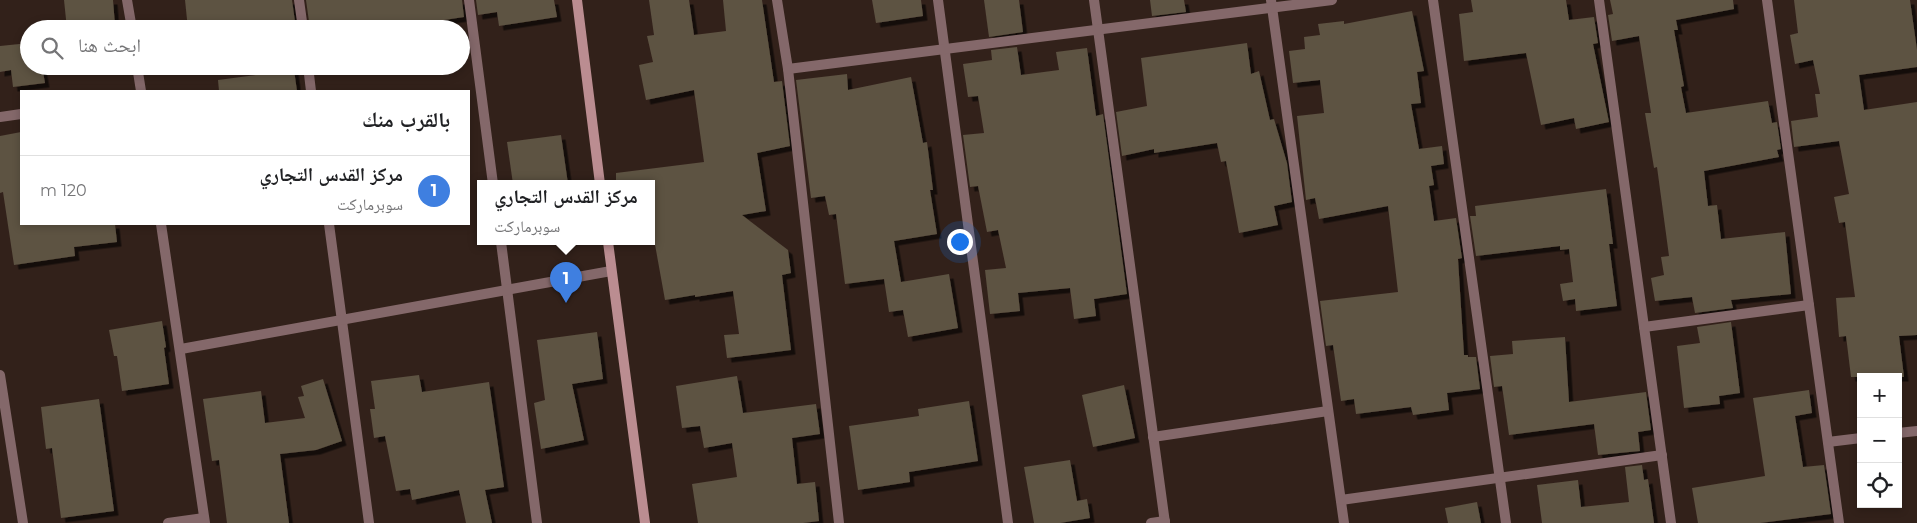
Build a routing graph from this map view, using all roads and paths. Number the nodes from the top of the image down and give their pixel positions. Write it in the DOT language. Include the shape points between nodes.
graph roads {
  1 [pos="127,0"];
  2 [pos="299,0"];
  3 [pos="469,0"];
  4 [pos="576,0"];
  5 [pos="777,0"];
  6 [pos="938,0"];
  7 [pos="1094,0"];
  8 [pos="1332,0"];
  9 [pos="1433,0"];
  10 [pos="1599,0"];
  11 [pos="1767,0"];
  12 [pos="1271,4"];
  13 [pos="130,20"];
  14 [pos="302,20"];
  15 [pos="1098,30"];
  16 [pos="944,49"];
  17 [pos="788,68"];
  18 [pos="138,75"];
  19 [pos="309,75"];
  20 [pos="141,90"];
  21 [pos="311,90"];
  22 [pos="20,114"];
  23 [pos="0,117"];
  24 [pos="492,180"];
  25 [pos="599,180"];
  26 [pos="161,225"];
  27 [pos="329,225"];
  28 [pos="501,245"];
  29 [pos="608,245"];
  30 [pos="611,271"];
  31 [pos="507,290"];
  32 [pos="1809,305"];
  33 [pos="342,320"];
  34 [pos="1644,327"];
  35 [pos="180,349"];
  36 [pos="0,375"];
  37 [pos="1328,411"];
  38 [pos="1917,431"];
  39 [pos="1902,433"];
  40 [pos="1154,437"];
  41 [pos="1857,438"];
  42 [pos="1828,442"];
  43 [pos="1662,455"];
  44 [pos="1499,477"];
  45 [pos="1341,500"];
  46 [pos="205,520"];
  47 [pos="1165,522"];
  48 [pos="23,523"];
  49 [pos="168,523"];
  50 [pos="369,523"];
  51 [pos="537,523"];
  52 [pos="644,523"];
  53 [pos="839,523"];
  54 [pos="1008,523"];
  55 [pos="1151,523"];
  56 [pos="1344,523"];
  57 [pos="1506,523"];
  58 [pos="1671,523"];
  59 [pos="1839,523"];
  1 -- 13 [label="street"];
  2 -- 14 [label="street"];
  3 -- 24 [label="street"];
  4 -- 25 [label="street"];
  5 -- 17 [label="street"];
  6 -- 16 [label="street"];
  7 -- 15 [label="street"];
  8 -- 12 [label="street"];
  9 -- 44 [label="street"];
  10 -- 34 [label="street"];
  11 -- 32 [label="street"];
  12 -- 15 [label="street"];
  12 -- 37 [label="street"];
  15 -- 16 [label="street"];
  15 -- 40 [label="street"];
  16 -- 17 [label="street"];
  16 -- 54 [label="street"];
  17 -- 53 [label="street"];
  18 -- 20 [label="street"];
  19 -- 21 [label="street"];
  22 -- 23 [label="street"];
  26 -- 35 [label="street"];
  27 -- 33 [label="street"];
  28 -- 31 [label="street"];
  29 -- 30 [label="street"];
  30 -- 31 [label="street"];
  30 -- 52 [label="street"];
  31 -- 33 [label="street"];
  31 -- 51 [label="street"];
  32 -- 34 [label="street"];
  32 -- 42 [label="street"];
  33 -- 35 [label="street"];
  33 -- 50 [label="street"];
  34 -- 43 [label="street"];
  35 -- 46 [label="street"];
  36 -- 48 [label="street"];
  37 -- 40 [label="street"];
  37 -- 45 [label="street"];
  38 -- 39 [label="street"];
  40 -- 47 [label="street"];
  41 -- 42 [label="street"];
  42 -- 59 [label="street"];
  43 -- 44 [label="street"];
  43 -- 58 [label="street"];
  44 -- 45 [label="street"];
  44 -- 57 [label="street"];
  45 -- 56 [label="street"];
  46 -- 49 [label="street"];
  47 -- 55 [label="street"];
}
